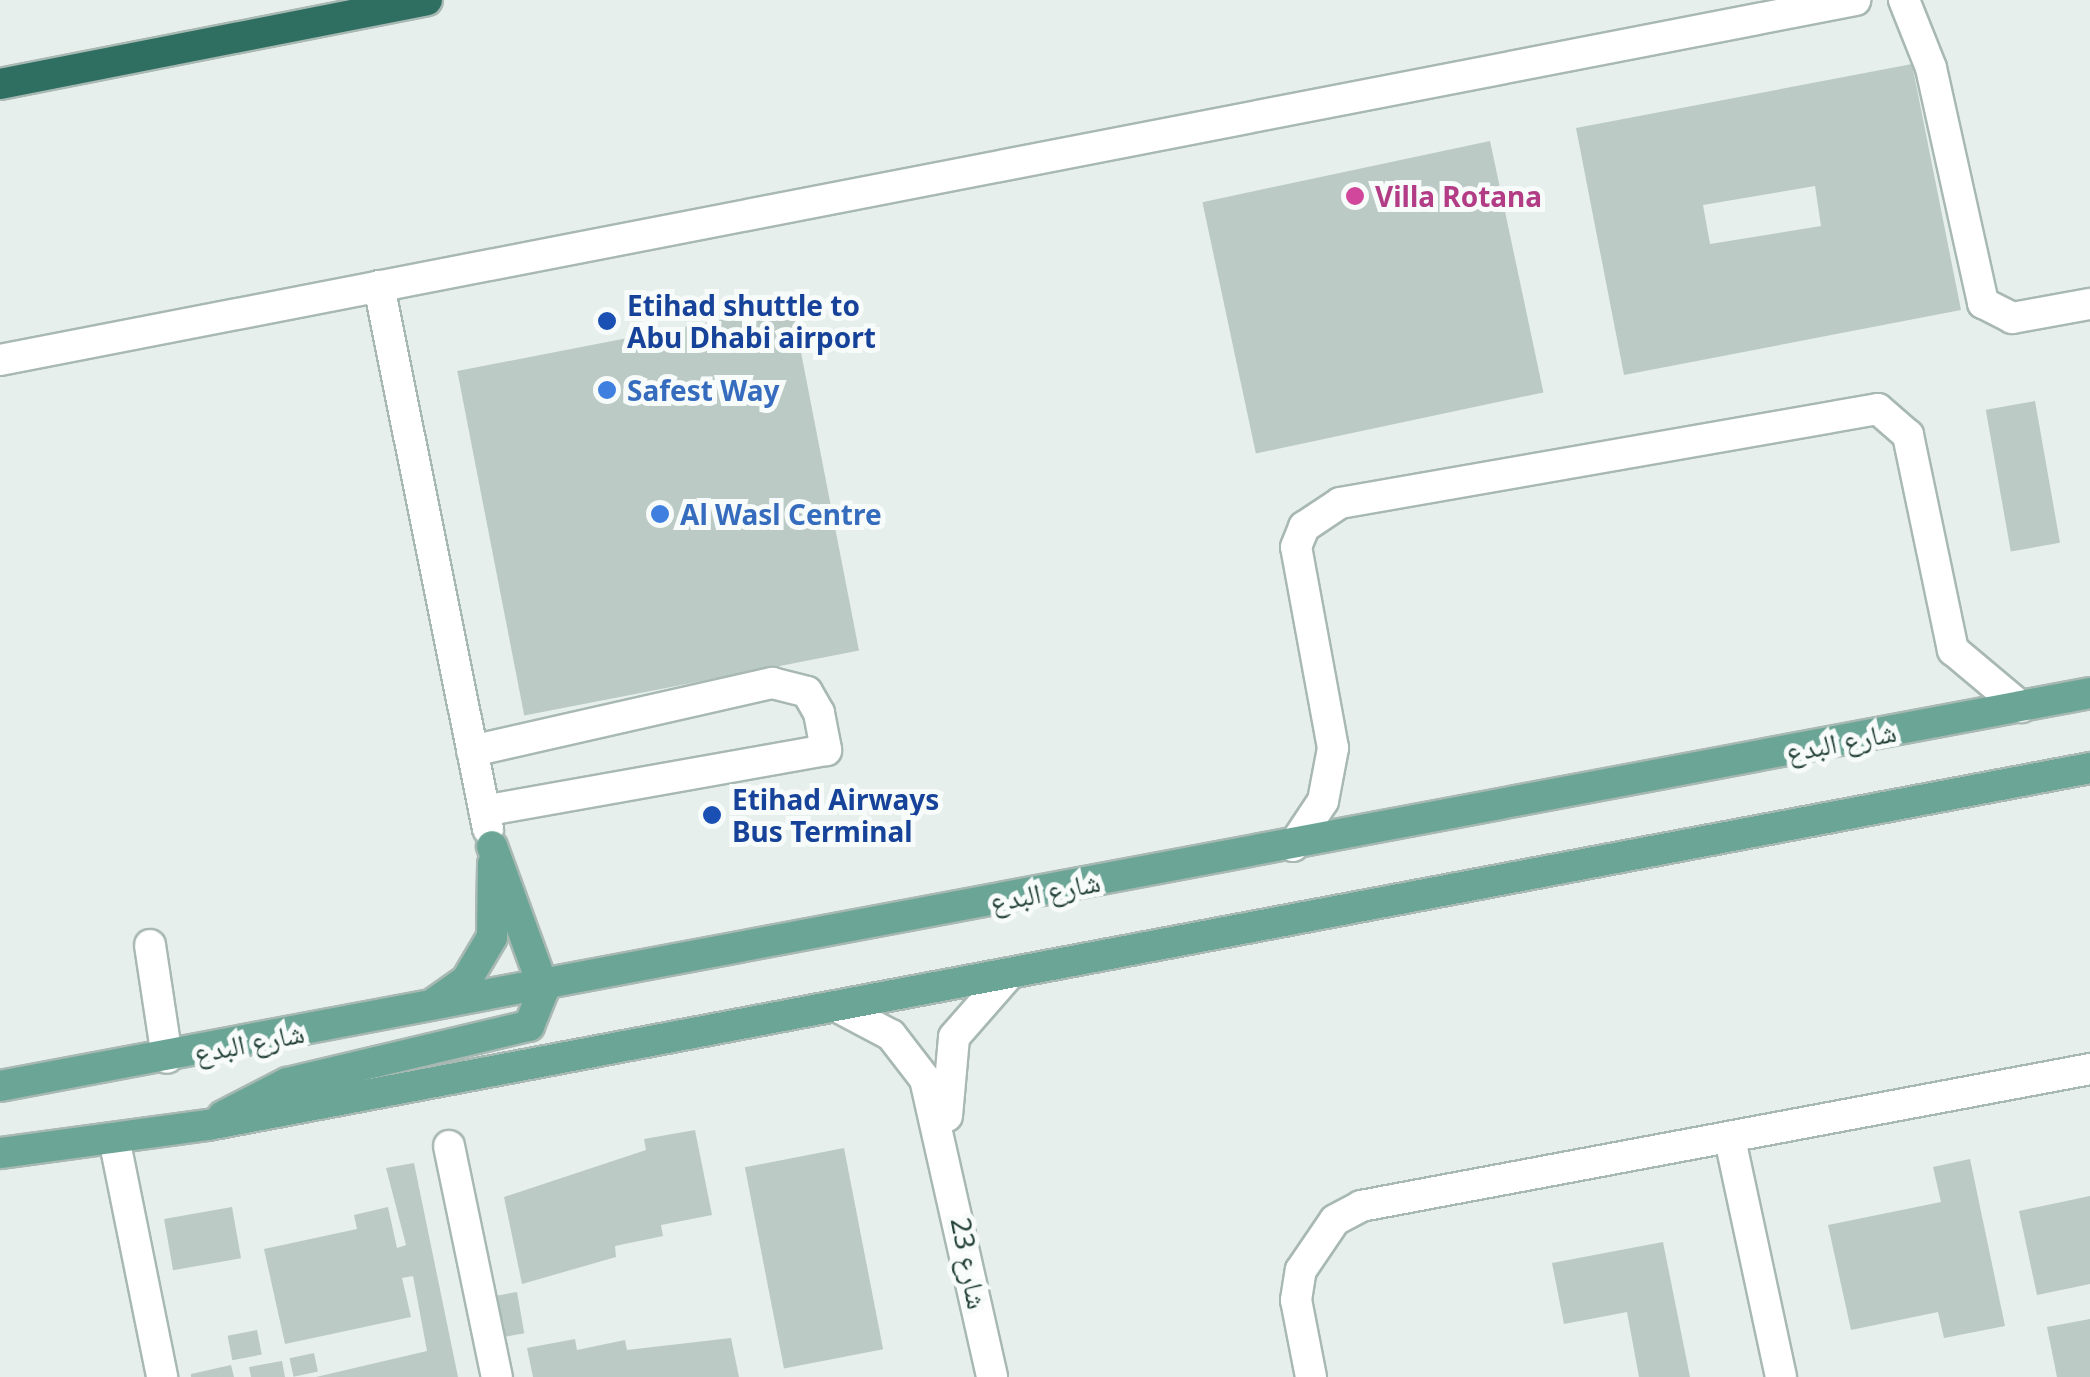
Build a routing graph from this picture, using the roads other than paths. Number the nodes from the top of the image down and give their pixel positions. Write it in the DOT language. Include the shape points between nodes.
graph roads {
  1 [pos="427,0"];
  2 [pos="1855,0"];
  3 [pos="1904,0"];
  4 [pos="0,84"];
  5 [pos="379,286"];
  6 [pos="2090,304"];
  7 [pos="0,360"];
  8 [pos="2090,693"];
  9 [pos="2021,706"];
  10 [pos="472,751"];
  11 [pos="2090,768"];
  12 [pos="484,810"];
  13 [pos="492,846"];
  14 [pos="1292,846"];
  15 [pos="150,945"];
  16 [pos="1010,973"];
  17 [pos="544,989"];
  18 [pos="836,1006"];
  19 [pos="423,1008"];
  20 [pos="167,1058"];
  21 [pos="2090,1069"];
  22 [pos="0,1086"];
  23 [pos="208,1126"];
  24 [pos="114,1138"];
  25 [pos="1730,1139"];
  26 [pos="449,1146"];
  27 [pos="948,1149"];
  28 [pos="0,1154"];
  29 [pos="162,1377"];
  30 [pos="497,1377"];
  31 [pos="992,1377"];
  32 [pos="1312,1377"];
  33 [pos="1781,1377"];
  1 -- 4 [label="highway"];
  2 -- 5 [label="street"];
  3 -- 6 [label="street" via="1935,85 1984,304 2012,318"];
  5 -- 7 [label="street"];
  5 -- 10 [label="street"];
  8 -- 9 [label="main road, شارع البدع"];
  9 -- 14 [label="main road, شارع البدع"];
  9 -- 14 [label="street" via="1953,650 1908,435 1878,409 1340,503 1304,527 1296,547 1333,748 1323,801"];
  10 -- 12 [label="street"];
  10 -- 12 [label="street" via="772,683 807,692 819,713 826,750"];
  11 -- 16 [label="main road"];
  12 -- 13 [label="street"];
  13 -- 17 [label="main road"];
  13 -- 19 [label="main road" via="497,912 487,948 466,981"];
  14 -- 17 [label="main road, شارع البدع"];
  15 -- 20 [label="street"];
  16 -- 18 [label="main road"];
  16 -- 27 [label="street, شارع 23" via="954,1036"];
  17 -- 19 [label="main road, شارع البدع"];
  17 -- 23 [label="main road" via="520,1034 287,1083"];
  18 -- 23 [label="main road"];
  18 -- 27 [label="street, شارع 23" via="891,1035 916,1062"];
  19 -- 20 [label="main road, شارع البدع"];
  20 -- 22 [label="main road, شارع البدع"];
  21 -- 25 [label="street"];
  23 -- 24 [label="main road"];
  24 -- 28 [label="main road"];
  24 -- 29 [label="street"];
  25 -- 32 [label="street" via="1362,1206 1335,1220 1301,1270 1296,1300"];
  25 -- 33 [label="street"];
  26 -- 30 [label="street"];
  27 -- 31 [label="street, شارع 23"];
}
